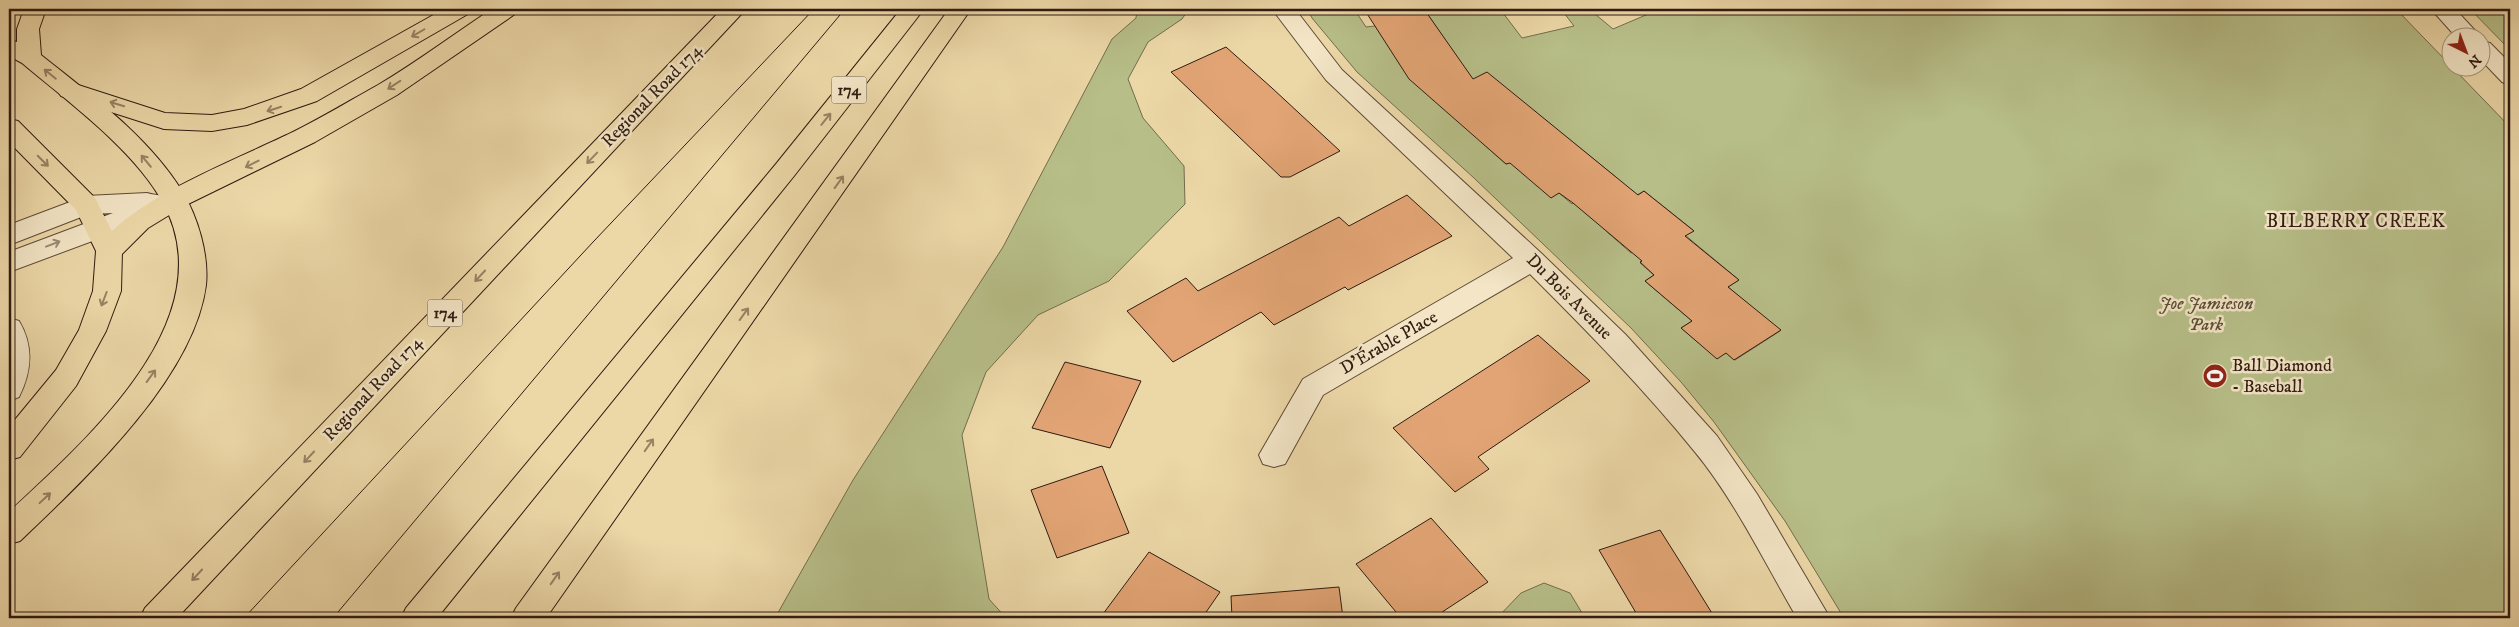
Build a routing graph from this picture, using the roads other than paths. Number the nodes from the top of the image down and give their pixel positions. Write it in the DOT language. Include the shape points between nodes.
graph roads {
  1 [pos="35,9"];
  2 [pos="460,9"];
  3 [pos="507,9"];
  4 [pos="735,9"];
  5 [pos="913,9"];
  6 [pos="960,9"];
  7 [pos="1284,9"];
  8 [pos="2442,9"];
  9 [pos="2461,28"];
  10 [pos="9,47"];
  11 [pos="30,58"];
  12 [pos="2492,58"];
  13 [pos="2510,77"];
  14 [pos="69,90"];
  15 [pos="9,126"];
  16 [pos="784,170"];
  17 [pos="175,200"];
  18 [pos="86,204"];
  19 [pos="9,235"];
  20 [pos="103,239"];
  21 [pos="1532,260"];
  22 [pos="9,262"];
  23 [pos="9,329"];
  24 [pos="9,389"];
  25 [pos="9,448"];
  26 [pos="1274,455"];
  27 [pos="9,531"];
  28 [pos="156,618"];
  29 [pos="417,618"];
  30 [pos="441,618"];
  31 [pos="527,618"];
  32 [pos="1814,618"];
  1 -- 11 [label="main road" via="28,29"];
  2 -- 14 [label="main road, one-way" via="309,95 246,117 212,123 164,121"];
  3 -- 17 [label="main road, one-way" via="389,88 306,136"];
  4 -- 28 [label="main road, Regional Road 174 / 174, one-way"];
  16 -- 5 [label="main road, 174, one-way"];
  31 -- 6 [label="main road, one-way"];
  7 -- 21 [label="street, Du Bois Avenue" via="1334,75"];
  8 -- 9 [label="street"];
  10 -- 11 [label="main road"];
  14 -- 11 [label="main road, one-way"];
  12 -- 13 [label="street"];
  17 -- 14 [label="main road, one-way" via="145,158"];
  15 -- 18 [label="main road, one-way"];
  16 -- 29 [label="main road, 174"];
  16 -- 30 [label="main road" via="668,334"];
  17 -- 18 [label="street"];
  17 -- 20 [label="main road"];
  27 -- 17 [label="main road, one-way" via="68,476 121,418 159,365 180,325 192,286 191,252"];
  18 -- 19 [label="street"];
  18 -- 20 [label="main road"];
  22 -- 20 [label="street, one-way"];
  20 -- 25 [label="main road, one-way" via="107,291 92,331 66,378"];
  21 -- 26 [label="street, D'Érable Place" via="1312,388"];
  21 -- 32 [label="street, Du Bois Avenue" via="1616,344 1707,445 1746,503"];
  23 -- 24 [label="street" via="16,347"];
}
